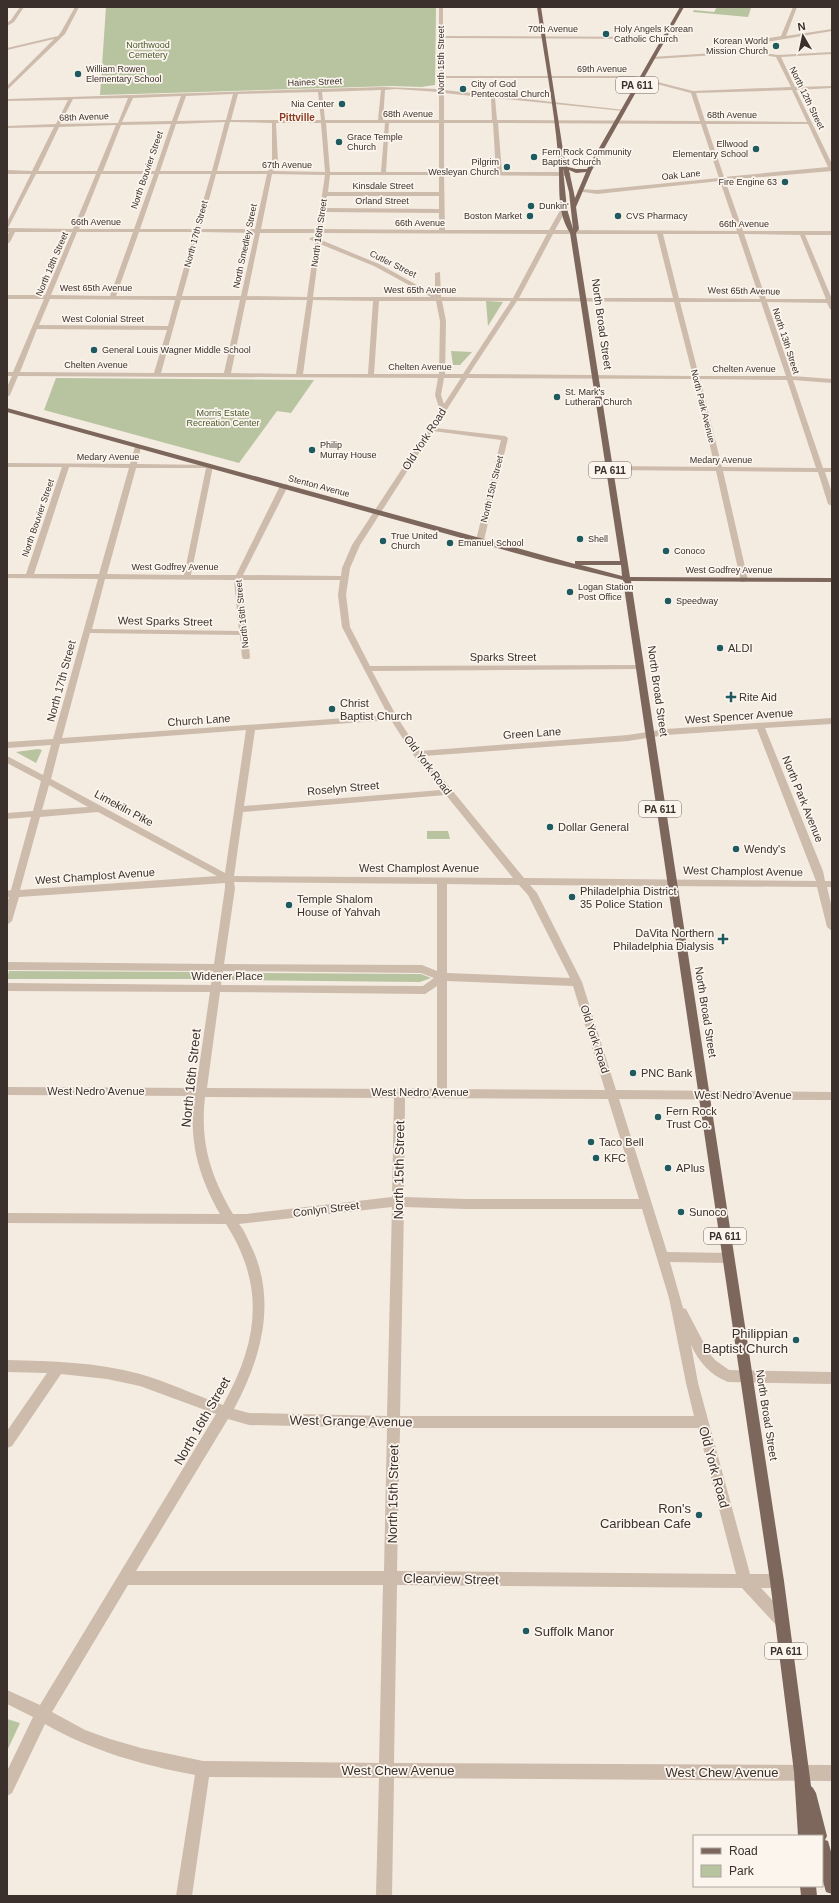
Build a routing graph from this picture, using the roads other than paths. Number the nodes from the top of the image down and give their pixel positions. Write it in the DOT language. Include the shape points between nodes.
graph roads {
  1 [pos="22,7"];
  2 [pos="77,7"];
  3 [pos="441,7"];
  4 [pos="539,7"];
  5 [pos="682,7"];
  6 [pos="795,7"];
  7 [pos="7,25"];
  8 [pos="832,30"];
  9 [pos="59,37"];
  10 [pos="441,37"];
  11 [pos="544,37"];
  12 [pos="783,37"];
  13 [pos="664,38"];
  14 [pos="7,49"];
  15 [pos="747,52"];
  16 [pos="832,53"];
  17 [pos="778,56"];
  18 [pos="654,58"];
  19 [pos="441,77"];
  20 [pos="549,77"];
  21 [pos="641,79"];
  22 [pos="832,87"];
  23 [pos="383,88"];
  24 [pos="793,88"];
  25 [pos="7,89"];
  26 [pos="320,90"];
  27 [pos="441,91"];
  28 [pos="692,92"];
  29 [pos="236,93"];
  30 [pos="184,94"];
  31 [pos="131,96"];
  32 [pos="493,96"];
  33 [pos="71,98"];
  34 [pos="7,100"];
  35 [pos="553,102"];
  36 [pos="623,110"];
  37 [pos="228,121"];
  38 [pos="274,121"];
  39 [pos="324,122"];
  40 [pos="380,122"];
  41 [pos="387,122"];
  42 [pos="442,122"];
  43 [pos="495,122"];
  44 [pos="556,122"];
  45 [pos="615,122"];
  46 [pos="174,123"];
  47 [pos="702,123"];
  48 [pos="810,123"];
  49 [pos="119,124"];
  50 [pos="57,126"];
  51 [pos="7,127"];
  52 [pos="561,157"];
  53 [pos="832,168"];
  54 [pos="589,170"];
  55 [pos="567,171"];
  56 [pos="7,172"];
  57 [pos="34,172"];
  58 [pos="99,172"];
  59 [pos="156,172"];
  60 [pos="213,173"];
  61 [pos="270,173"];
  62 [pos="327,173"];
  63 [pos="383,173"];
  64 [pos="442,173"];
  65 [pos="499,174"];
  66 [pos="560,174"];
  67 [pos="722,179"];
  68 [pos="570,188"];
  69 [pos="580,191"];
  70 [pos="563,193"];
  71 [pos="325,194"];
  72 [pos="441,194"];
  73 [pos="565,207"];
  74 [pos="573,208"];
  75 [pos="322,210"];
  76 [pos="441,211"];
  77 [pos="7,227"];
  78 [pos="10,230"];
  79 [pos="76,230"];
  80 [pos="136,231"];
  81 [pos="197,231"];
  82 [pos="258,231"];
  83 [pos="278,231"];
  84 [pos="442,232"];
  85 [pos="549,232"];
  86 [pos="319,233"];
  87 [pos="572,233"];
  88 [pos="660,233"];
  89 [pos="741,233"];
  90 [pos="802,233"];
  91 [pos="832,234"];
  92 [pos="318,241"];
  93 [pos="7,242"];
  94 [pos="340,249"];
  95 [pos="438,273"];
  96 [pos="7,297"];
  97 [pos="48,297"];
  98 [pos="113,297"];
  99 [pos="178,298"];
  100 [pos="244,298"];
  101 [pos="310,298"];
  102 [pos="376,299"];
  103 [pos="438,299"];
  104 [pos="516,299"];
  105 [pos="584,299"];
  106 [pos="676,299"];
  107 [pos="763,300"];
  108 [pos="830,301"];
  109 [pos="832,308"];
  110 [pos="35,327"];
  111 [pos="171,328"];
  112 [pos="7,374"];
  113 [pos="15,374"];
  114 [pos="157,375"];
  115 [pos="227,376"];
  116 [pos="300,376"];
  117 [pos="371,376"];
  118 [pos="440,376"];
  119 [pos="465,376"];
  120 [pos="595,377"];
  121 [pos="696,377"];
  122 [pos="789,378"];
  123 [pos="832,381"];
  124 [pos="7,395"];
  125 [pos="7,410"];
  126 [pos="443,411"];
  127 [pos="431,429"];
  128 [pos="138,447"];
  129 [pos="7,465"];
  130 [pos="132,465"];
  131 [pos="66,466"];
  132 [pos="210,466"];
  133 [pos="609,468"];
  134 [pos="719,468"];
  135 [pos="820,470"];
  136 [pos="832,470"];
  137 [pos="284,486"];
  138 [pos="832,504"];
  139 [pos="378,512"];
  140 [pos="480,540"];
  141 [pos="551,560"];
  142 [pos="624,563"];
  143 [pos="7,576"];
  144 [pos="29,576"];
  145 [pos="102,577"];
  146 [pos="187,578"];
  147 [pos="238,578"];
  148 [pos="343,578"];
  149 [pos="626,579"];
  150 [pos="744,580"];
  151 [pos="832,580"];
  152 [pos="87,631"];
  153 [pos="244,633"];
  154 [pos="246,657"];
  155 [pos="639,667"];
  156 [pos="367,668"];
  157 [pos="393,717"];
  158 [pos="832,721"];
  159 [pos="760,726"];
  160 [pos="251,727"];
  161 [pos="649,736"];
  162 [pos="57,742"];
  163 [pos="7,745"];
  164 [pos="417,754"];
  165 [pos="7,759"];
  166 [pos="46,780"];
  167 [pos="447,792"];
  168 [pos="100,809"];
  169 [pos="240,809"];
  170 [pos="36,814"];
  171 [pos="7,816"];
  172 [pos="229,879"];
  173 [pos="442,880"];
  174 [pos="520,880"];
  175 [pos="671,882"];
  176 [pos="822,884"];
  177 [pos="832,884"];
  178 [pos="10,894"];
  179 [pos="7,921"];
  180 [pos="832,928"];
  181 [pos="7,966"];
  182 [pos="218,968"];
  183 [pos="442,977"];
  184 [pos="577,982"];
  185 [pos="7,987"];
  186 [pos="216,988"];
  187 [pos="7,1091"];
  188 [pos="201,1092"];
  189 [pos="400,1092"];
  190 [pos="442,1092"];
  191 [pos="613,1093"];
  192 [pos="704,1095"];
  193 [pos="832,1096"];
  194 [pos="398,1201"];
  195 [pos="646,1204"];
  196 [pos="7,1218"];
  197 [pos="229,1220"];
  198 [pos="663,1257"];
  199 [pos="728,1258"];
  200 [pos="675,1298"];
  201 [pos="7,1366"];
  202 [pos="58,1367"];
  203 [pos="746,1377"];
  204 [pos="832,1378"];
  205 [pos="226,1413"];
  206 [pos="394,1422"];
  207 [pos="702,1422"];
  208 [pos="7,1442"];
  209 [pos="125,1578"];
  210 [pos="391,1578"];
  211 [pos="745,1581"];
  212 [pos="777,1581"];
  213 [pos="782,1621"];
  214 [pos="7,1697"];
  215 [pos="43,1713"];
  216 [pos="203,1769"];
  217 [pos="386,1770"];
  218 [pos="802,1772"];
  219 [pos="832,1773"];
  220 [pos="7,1788"];
  221 [pos="806,1835"];
  222 [pos="819,1835"];
  223 [pos="823,1851"];
  224 [pos="832,1886"];
  225 [pos="184,1896"];
  226 [pos="384,1896"];
  1 -- 7 [label="street" via="13,21"];
  2 -- 9 [label="street"];
  3 -- 10 [label="street, North 15th Street"];
  4 -- 11 [label="main road, North Broad Street"];
  5 -- 13 [label="main road, PA 611"];
  6 -- 12 [label="street"];
  8 -- 12 [label="street"];
  9 -- 14 [label="street"];
  9 -- 25 [label="street"];
  10 -- 11 [label="street, 70th Avenue"];
  10 -- 19 [label="street, North 15th Street"];
  11 -- 13 [label="street, 70th Avenue"];
  11 -- 20 [label="main road, North Broad Street"];
  12 -- 15 [label="street" via="747,44"];
  13 -- 18 [label="main road, PA 611"];
  15 -- 17 [label="street"];
  15 -- 18 [label="street"];
  16 -- 17 [label="street"];
  17 -- 24 [label="street, North 12th Street"];
  18 -- 21 [label="main road, PA 611"];
  19 -- 20 [label="street, 69th Avenue"];
  19 -- 27 [label="street, North 15th Street"];
  20 -- 21 [label="street, 69th Avenue"];
  20 -- 35 [label="main road, North Broad Street"];
  21 -- 28 [label="street, 69th Avenue"];
  21 -- 36 [label="main road, PA 611"];
  22 -- 24 [label="street, 69th Avenue"];
  23 -- 26 [label="street, Haines Street"];
  23 -- 27 [label="street, Haines Street"];
  23 -- 40 [label="street"];
  24 -- 28 [label="street, 69th Avenue"];
  24 -- 48 [label="street, North 12th Street"];
  26 -- 29 [label="street, Haines Street"];
  26 -- 39 [label="street, North 16th Street"];
  27 -- 32 [label="street, Haines Street"];
  27 -- 42 [label="street, North 15th Street"];
  28 -- 47 [label="street, North 13th Street"];
  29 -- 30 [label="street, Haines Street"];
  29 -- 37 [label="street, North 17th Street"];
  30 -- 31 [label="street, Haines Street"];
  30 -- 46 [label="street, North Bouvier Street"];
  31 -- 33 [label="street, Haines Street"];
  31 -- 49 [label="street, North 18th Street"];
  32 -- 35 [label="street, Haines Street"];
  32 -- 43 [label="street"];
  33 -- 34 [label="street, Haines Street"];
  33 -- 50 [label="street"];
  35 -- 36 [label="street, Haines Street"];
  35 -- 44 [label="main road, North Broad Street"];
  36 -- 45 [label="main road, PA 611"];
  37 -- 38 [label="street, 68th Avenue"];
  37 -- 46 [label="street, 68th Avenue"];
  37 -- 60 [label="street, North 17th Street"];
  38 -- 39 [label="street, 68th Avenue"];
  38 -- 61 [label="street, North Smedley Street" via="275,162"];
  39 -- 40 [label="street, 68th Avenue"];
  39 -- 62 [label="street, North 16th Street"];
  40 -- 41 [label="street, 68th Avenue"];
  41 -- 42 [label="street, 68th Avenue"];
  41 -- 63 [label="street"];
  42 -- 43 [label="street, 68th Avenue"];
  42 -- 64 [label="street, North 15th Street"];
  43 -- 44 [label="street, 68th Avenue"];
  43 -- 65 [label="street"];
  44 -- 45 [label="street, 68th Avenue"];
  44 -- 52 [label="main road, North Broad Street"];
  45 -- 47 [label="street, 68th Avenue"];
  45 -- 54 [label="main road, PA 611"];
  46 -- 49 [label="street, 68th Avenue"];
  46 -- 59 [label="street, North Bouvier Street"];
  47 -- 48 [label="street, 68th Avenue"];
  47 -- 67 [label="street, North 13th Street"];
  48 -- 53 [label="street, North 12th Street"];
  49 -- 50 [label="street, 68th Avenue"];
  49 -- 58 [label="street, North 18th Street"];
  50 -- 51 [label="street, 68th Avenue"];
  50 -- 57 [label="street"];
  52 -- 55 [label="main road, North Broad Street"];
  52 -- 66 [label="main road, North Broad Street"];
  53 -- 67 [label="street, Oak Lane"];
  54 -- 55 [label="main road"];
  54 -- 68 [label="main road, PA 611"];
  54 -- 69 [label="main road, PA 611"];
  55 -- 66 [label="street, 67th Avenue"];
  55 -- 68 [label="main road, North Broad Street"];
  56 -- 57 [label="street, 67th Avenue"];
  57 -- 58 [label="street, 67th Avenue"];
  57 -- 77 [label="street"];
  58 -- 59 [label="street, 67th Avenue"];
  58 -- 79 [label="street, North 18th Street"];
  59 -- 60 [label="street, 67th Avenue"];
  59 -- 80 [label="street, North Bouvier Street"];
  60 -- 61 [label="street, 67th Avenue"];
  60 -- 81 [label="street, North 17th Street"];
  61 -- 62 [label="street, 67th Avenue"];
  61 -- 82 [label="street, North Smedley Street"];
  62 -- 63 [label="street, 67th Avenue"];
  62 -- 71 [label="street, North 16th Street"];
  63 -- 64 [label="street, 67th Avenue"];
  64 -- 65 [label="street, 67th Avenue"];
  64 -- 72 [label="street, North 15th Street"];
  65 -- 66 [label="street, 67th Avenue"];
  66 -- 70 [label="main road, North Broad Street"];
  67 -- 69 [label="street, Oak Lane" via="593,192"];
  67 -- 89 [label="street, North 13th Street"];
  68 -- 70 [label="main road, PA 611"];
  68 -- 74 [label="main road, North Broad Street"];
  69 -- 74 [label="main road, PA 611"];
  70 -- 73 [label="main road, North Broad Street / PA 611"];
  71 -- 72 [label="street, Kinsdale Street"];
  71 -- 75 [label="street, North 16th Street"];
  72 -- 76 [label="street, North 15th Street"];
  73 -- 85 [label="street, Old York Road"];
  73 -- 87 [label="main road, North Broad Street / PA 611" via="568,229"];
  74 -- 87 [label="main road, North Broad Street / PA 611" via="576,229"];
  75 -- 76 [label="street, Orland Street"];
  75 -- 86 [label="street, North 16th Street"];
  76 -- 84 [label="street, North 15th Street"];
  78 -- 79 [label="street, 66th Avenue"];
  78 -- 93 [label="street"];
  79 -- 80 [label="street, 66th Avenue"];
  79 -- 97 [label="street, North 18th Street"];
  80 -- 81 [label="street, 66th Avenue"];
  80 -- 98 [label="street, North Bouvier Street"];
  81 -- 82 [label="street, 66th Avenue"];
  81 -- 99 [label="street, North 17th Street"];
  82 -- 83 [label="street, 66th Avenue"];
  82 -- 100 [label="street, North Smedley Street"];
  83 -- 86 [label="street, 66th Avenue"];
  83 -- 92 [label="street, Cutler Street"];
  84 -- 85 [label="street, 66th Avenue"];
  84 -- 86 [label="street, 66th Avenue"];
  85 -- 87 [label="street, 66th Avenue"];
  85 -- 104 [label="street, Old York Road" via="533,270"];
  86 -- 92 [label="street, North 16th Street"];
  86 -- 94 [label="street, Cutler Street"];
  87 -- 88 [label="street, 66th Avenue"];
  87 -- 105 [label="main road, North Broad Street / PA 611"];
  88 -- 89 [label="street, 66th Avenue"];
  88 -- 106 [label="street, North Park Avenue"];
  89 -- 90 [label="street, 66th Avenue"];
  89 -- 107 [label="street, North 13th Street"];
  90 -- 91 [label="street, 66th Avenue"];
  90 -- 108 [label="street"];
  92 -- 94 [label="street, Cutler Street"];
  92 -- 101 [label="street, North 16th Street"];
  94 -- 103 [label="street, Cutler Street" via="414,284"];
  95 -- 103 [label="street"];
  96 -- 97 [label="street, West 65th Avenue"];
  97 -- 98 [label="street, West 65th Avenue"];
  97 -- 110 [label="street, North 18th Street"];
  98 -- 99 [label="street, West 65th Avenue"];
  99 -- 100 [label="street, West 65th Avenue"];
  99 -- 111 [label="street, North 17th Street"];
  100 -- 101 [label="street, West 65th Avenue"];
  100 -- 115 [label="street, North Smedley Street"];
  101 -- 102 [label="street, West 65th Avenue"];
  101 -- 116 [label="street, North 16th Street"];
  102 -- 103 [label="street, West 65th Avenue"];
  102 -- 117 [label="street"];
  103 -- 104 [label="street, West 65th Avenue"];
  103 -- 118 [label="street" via="443,321"];
  104 -- 105 [label="street, West 65th Avenue"];
  104 -- 119 [label="street, Old York Road"];
  105 -- 106 [label="street, West 65th Avenue"];
  105 -- 120 [label="main road, North Broad Street / PA 611"];
  106 -- 107 [label="street, West 65th Avenue"];
  106 -- 121 [label="street, North Park Avenue"];
  107 -- 108 [label="street, West 65th Avenue"];
  107 -- 122 [label="street, North 13th Street"];
  108 -- 109 [label="street"];
  110 -- 111 [label="street, West Colonial Street"];
  110 -- 113 [label="street, North 18th Street"];
  111 -- 114 [label="street, North 17th Street"];
  112 -- 113 [label="street, Chelten Avenue"];
  113 -- 114 [label="street, Chelten Avenue"];
  113 -- 124 [label="street, North 18th Street"];
  114 -- 115 [label="street, Chelten Avenue"];
  115 -- 116 [label="street, Chelten Avenue"];
  116 -- 117 [label="street, Chelten Avenue"];
  117 -- 118 [label="street, Chelten Avenue"];
  118 -- 119 [label="street, Chelten Avenue"];
  118 -- 126 [label="street" via="438,395"];
  119 -- 120 [label="street, Chelten Avenue"];
  119 -- 126 [label="street, Old York Road"];
  120 -- 121 [label="street, Chelten Avenue"];
  120 -- 133 [label="main road, North Broad Street / PA 611"];
  121 -- 122 [label="street, Chelten Avenue"];
  121 -- 134 [label="street, North Park Avenue"];
  122 -- 123 [label="street, Chelten Avenue"];
  122 -- 135 [label="street, North 13th Street"];
  125 -- 128 [label="main road, Stenton Avenue"];
  126 -- 127 [label="street, Old York Road"];
  127 -- 139 [label="street, Old York Road"];
  127 -- 140 [label="street, North 15th Street" via="505,438"];
  128 -- 130 [label="street, North 17th Street"];
  128 -- 132 [label="main road, Stenton Avenue"];
  129 -- 131 [label="street, Medary Avenue"];
  130 -- 131 [label="street, Medary Avenue"];
  130 -- 132 [label="street, Medary Avenue"];
  130 -- 145 [label="street, North 17th Street"];
  131 -- 144 [label="street, North Bouvier Street"];
  132 -- 137 [label="main road, Stenton Avenue"];
  132 -- 146 [label="street"];
  133 -- 134 [label="street, Medary Avenue"];
  133 -- 142 [label="main road, North Broad Street / PA 611"];
  134 -- 135 [label="street, Medary Avenue"];
  134 -- 150 [label="street, North Park Avenue"];
  135 -- 136 [label="street, Medary Avenue"];
  135 -- 138 [label="street, North 13th Street"];
  137 -- 139 [label="main road, Stenton Avenue"];
  137 -- 147 [label="street, North 16th Street"];
  139 -- 140 [label="main road, Stenton Avenue"];
  139 -- 148 [label="street, Old York Road" via="351,556"];
  140 -- 141 [label="main road, Stenton Avenue"];
  141 -- 142 [label="main road"];
  141 -- 149 [label="main road, Stenton Avenue"];
  142 -- 149 [label="main road, North Broad Street / PA 611"];
  143 -- 144 [label="street, West Godfrey Avenue"];
  144 -- 145 [label="street, West Godfrey Avenue"];
  145 -- 146 [label="street, West Godfrey Avenue"];
  145 -- 152 [label="street, North 17th Street"];
  146 -- 147 [label="street, West Godfrey Avenue"];
  147 -- 148 [label="street, West Godfrey Avenue"];
  147 -- 153 [label="street, North 16th Street"];
  148 -- 156 [label="street, Old York Road" via="343,612 346,626"];
  149 -- 150 [label="main road, West Godfrey Avenue"];
  149 -- 155 [label="main road, North Broad Street / PA 611"];
  150 -- 151 [label="main road, West Godfrey Avenue"];
  152 -- 153 [label="street, West Sparks Street"];
  152 -- 162 [label="street, North 17th Street"];
  153 -- 154 [label="street, North 16th Street"];
  155 -- 156 [label="street, Sparks Street"];
  155 -- 161 [label="main road, North Broad Street / PA 611"];
  156 -- 157 [label="street, Old York Road"];
  157 -- 160 [label="street, Church Lane"];
  157 -- 164 [label="street, Old York Road"];
  158 -- 159 [label="street, West Spencer Avenue"];
  159 -- 161 [label="street, West Spencer Avenue" via="666,732"];
  159 -- 176 [label="street, North Park Avenue"];
  160 -- 162 [label="street, Church Lane"];
  160 -- 169 [label="street, North 16th Street"];
  161 -- 164 [label="street, Green Lane"];
  161 -- 175 [label="main road, North Broad Street / PA 611"];
  162 -- 163 [label="street, Church Lane"];
  162 -- 166 [label="street, North 17th Street"];
  164 -- 167 [label="street, Old York Road"];
  165 -- 166 [label="street, Limekiln Pike"];
  166 -- 168 [label="street, Limekiln Pike"];
  166 -- 170 [label="street, North 17th Street"];
  167 -- 169 [label="street, Roselyn Street"];
  167 -- 174 [label="street, Old York Road"];
  168 -- 170 [label="street"];
  168 -- 172 [label="street, Limekiln Pike"];
  169 -- 172 [label="street, North 16th Street"];
  170 -- 171 [label="street"];
  170 -- 178 [label="street, North 17th Street"];
  172 -- 173 [label="street, West Champlost Avenue"];
  172 -- 178 [label="street, West Champlost Avenue"];
  172 -- 182 [label="street, North 16th Street" via="230,888"];
  173 -- 174 [label="street, West Champlost Avenue"];
  173 -- 183 [label="street"];
  174 -- 175 [label="street, West Champlost Avenue"];
  174 -- 184 [label="street, Old York Road" via="532,893"];
  175 -- 176 [label="street, West Champlost Avenue"];
  175 -- 192 [label="main road, North Broad Street / PA 611"];
  176 -- 177 [label="street, West Champlost Avenue"];
  176 -- 180 [label="street, North Park Avenue"];
  178 -- 179 [label="street, North 17th Street"];
  181 -- 182 [label="street, Widener Place"];
  182 -- 183 [label="street, Widener Place" via="422,968"];
  182 -- 186 [label="street, North 16th Street"];
  183 -- 184 [label="street, Widener Place"];
  183 -- 186 [label="street, Widener Place" via="425,990"];
  183 -- 190 [label="street"];
  184 -- 191 [label="street, Old York Road"];
  185 -- 186 [label="street, Widener Place"];
  186 -- 188 [label="street, North 16th Street"];
  187 -- 188 [label="street, West Nedro Avenue"];
  188 -- 189 [label="street, West Nedro Avenue"];
  188 -- 197 [label="street, North 16th Street" via="199,1143 211,1186"];
  189 -- 190 [label="street, West Nedro Avenue"];
  189 -- 194 [label="street, North 15th Street"];
  190 -- 191 [label="street, West Nedro Avenue"];
  191 -- 192 [label="street, West Nedro Avenue"];
  191 -- 195 [label="street, Old York Road"];
  192 -- 193 [label="street, West Nedro Avenue"];
  192 -- 199 [label="main road, North Broad Street / PA 611"];
  194 -- 195 [label="street, Conlyn Street" via="466,1204"];
  194 -- 197 [label="street, Conlyn Street"];
  194 -- 206 [label="street, North 15th Street"];
  195 -- 198 [label="street, Old York Road"];
  196 -- 197 [label="street, Conlyn Street"];
  197 -- 205 [label="street, North 16th Street" via="239,1233 251,1258 259,1302 255,1347"];
  198 -- 199 [label="street"];
  198 -- 200 [label="street, Old York Road"];
  199 -- 203 [label="main road, North Broad Street / PA 611"];
  200 -- 203 [label="street, Old York Road" via="707,1362 728,1376"];
  200 -- 207 [label="street, Old York Road"];
  201 -- 202 [label="street, West Grange Avenue"];
  202 -- 205 [label="street, West Grange Avenue" via="138,1380 178,1392"];
  202 -- 208 [label="street"];
  203 -- 204 [label="street"];
  203 -- 212 [label="main road, North Broad Street / PA 611"];
  205 -- 206 [label="street, West Grange Avenue" via="249,1419"];
  205 -- 209 [label="street, North 16th Street"];
  206 -- 207 [label="street, West Grange Avenue"];
  206 -- 210 [label="street, North 15th Street"];
  207 -- 211 [label="street, Old York Road"];
  209 -- 210 [label="street, Clearview Street"];
  209 -- 215 [label="street, North 16th Street"];
  210 -- 211 [label="street, Clearview Street"];
  210 -- 217 [label="street, North 15th Street"];
  211 -- 212 [label="street, Clearview Street"];
  211 -- 213 [label="street, Old York Road"];
  212 -- 213 [label="main road, North Broad Street / PA 611"];
  213 -- 218 [label="main road, North Broad Street / PA 611"];
  214 -- 215 [label="street, West Chew Avenue"];
  215 -- 216 [label="street, West Chew Avenue" via="80,1735 118,1750"];
  215 -- 220 [label="street, North 16th Street"];
  216 -- 217 [label="street, West Chew Avenue"];
  216 -- 225 [label="street"];
  217 -- 218 [label="street, West Chew Avenue"];
  217 -- 226 [label="street, North 15th Street"];
  218 -- 219 [label="street, West Chew Avenue"];
  218 -- 221 [label="main road, North Broad Street / PA 611"];
  218 -- 222 [label="main road, North Broad Street / PA 611"];
  223 -- 224 [label="main road"];
}
